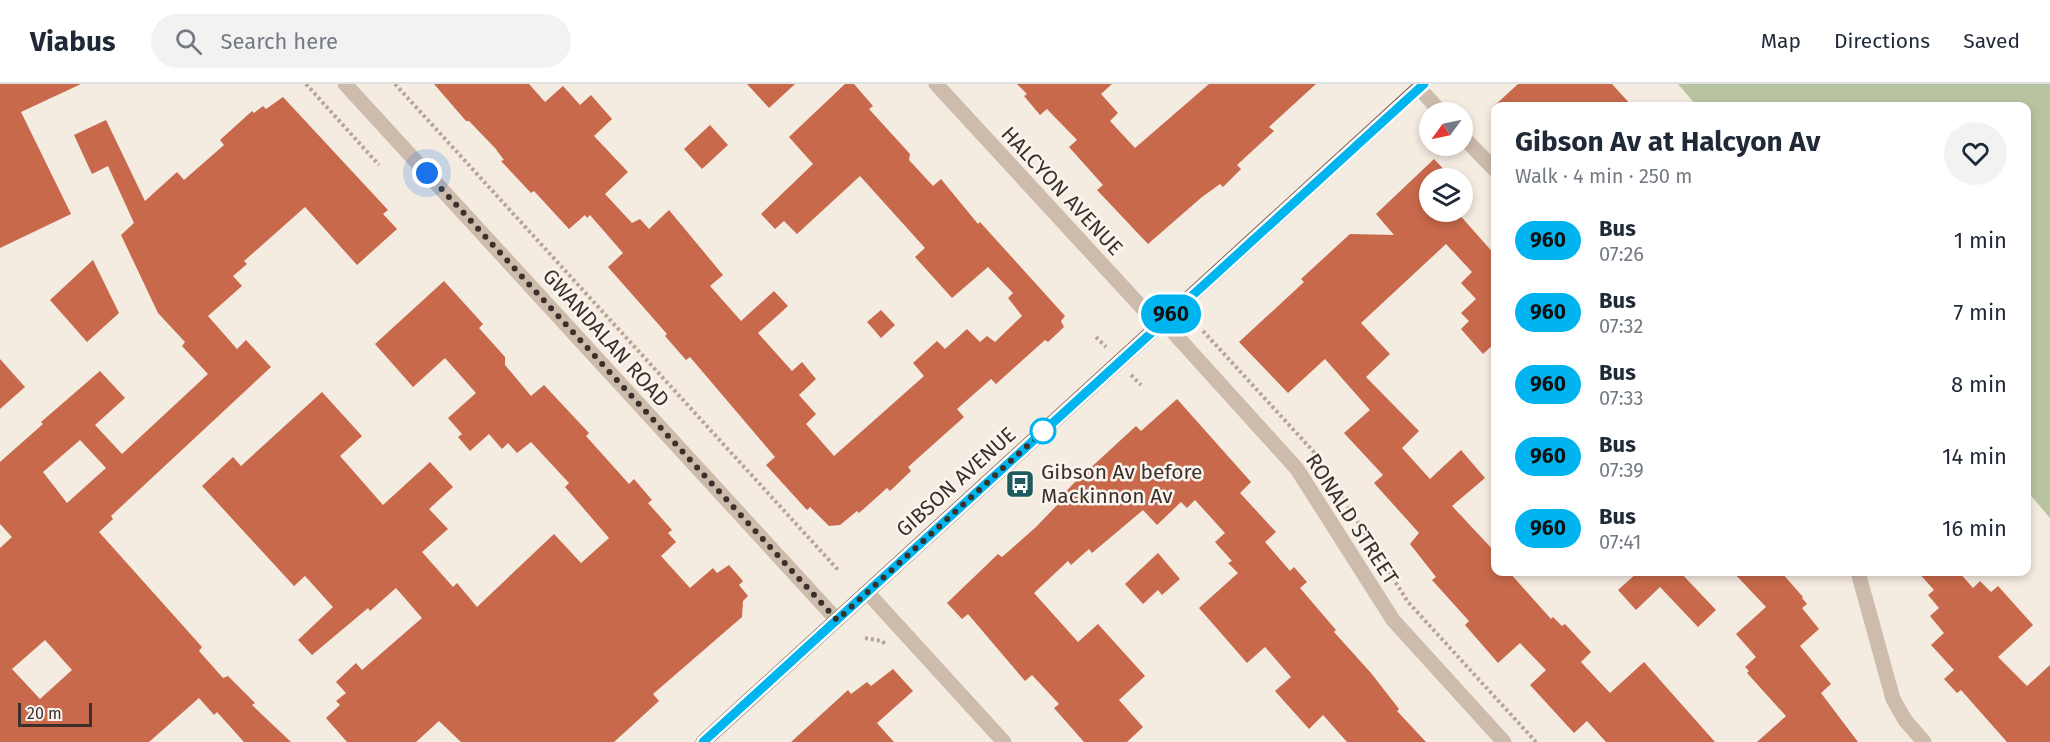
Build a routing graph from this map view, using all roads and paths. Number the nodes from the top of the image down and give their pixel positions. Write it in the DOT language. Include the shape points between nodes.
graph roads {
  1 [pos="306,84"];
  2 [pos="345,84"];
  3 [pos="395,84"];
  4 [pos="936,84"];
  5 [pos="1422,85"];
  6 [pos="1434,102"];
  7 [pos="1473,147"];
  8 [pos="380,165"];
  9 [pos="1491,166"];
  10 [pos="1160,323"];
  11 [pos="1203,331"];
  12 [pos="840,571"];
  13 [pos="1859,576"];
  14 [pos="867,592"];
  15 [pos="837,620"];
  16 [pos="865,638"];
  17 [pos="891,651"];
  18 [pos="703,742"];
  19 [pos="1004,742"];
  20 [pos="1504,742"];
  21 [pos="1536,742"];
  22 [pos="1924,742"];
  1 -- 8 [label="path"];
  2 -- 15 [label="street, GWANDALAN ROAD"];
  3 -- 12 [label="path"];
  4 -- 10 [label="street, HALCYON AVENUE"];
  5 -- 6 [label="street"];
  5 -- 10 [label="main road, GIBSON AVENUE"];
  7 -- 9 [label="street"];
  10 -- 14 [label="main road, GIBSON AVENUE"];
  10 -- 20 [label="street, RONALD STREET" via="1297,469 1393,620"];
  11 -- 21 [label="path" via="1313,451 1408,602"];
  13 -- 22 [label="street" via="1893,699"];
  14 -- 15 [label="main road, GIBSON AVENUE"];
  14 -- 19 [label="street"];
  15 -- 18 [label="main road, GIBSON AVENUE"];
  16 -- 17 [label="path" via="882,641"];
}
